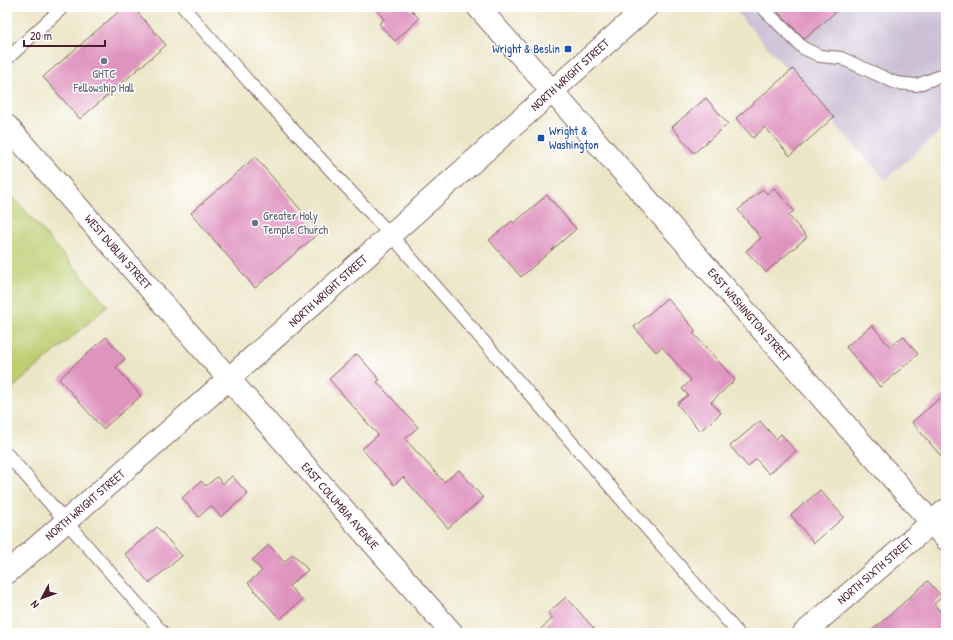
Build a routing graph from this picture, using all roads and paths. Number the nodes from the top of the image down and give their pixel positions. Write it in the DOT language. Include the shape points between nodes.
graph roads {
  1 [pos="63,7"];
  2 [pos="183,7"];
  3 [pos="478,7"];
  4 [pos="647,7"];
  5 [pos="762,7"];
  6 [pos="7,59"];
  7 [pos="946,74"];
  8 [pos="552,91"];
  9 [pos="7,126"];
  10 [pos="390,234"];
  11 [pos="229,379"];
  12 [pos="7,454"];
  13 [pos="939,516"];
  14 [pos="66,521"];
  15 [pos="946,539"];
  16 [pos="7,572"];
  17 [pos="163,633"];
  18 [pos="452,633"];
  19 [pos="738,633"];
  20 [pos="804,633"];
  1 -- 6 [label="lane"];
  2 -- 10 [label="lane"];
  3 -- 8 [label="street, EAST WASHINGTON STREET"];
  4 -- 8 [label="street, NORTH WRIGHT STREET"];
  5 -- 7 [label="lane" via="803,48 820,56 841,58 896,83 917,85"];
  8 -- 10 [label="street, NORTH WRIGHT STREET"];
  8 -- 13 [label="street, EAST WASHINGTON STREET"];
  9 -- 11 [label="street, WEST DUBLIN STREET"];
  10 -- 11 [label="street, NORTH WRIGHT STREET"];
  10 -- 19 [label="lane"];
  11 -- 14 [label="street, NORTH WRIGHT STREET"];
  11 -- 18 [label="street, EAST COLUMBIA AVENUE"];
  12 -- 14 [label="lane"];
  13 -- 15 [label="street, EAST WASHINGTON STREET"];
  13 -- 20 [label="street, NORTH SIXTH STREET"];
  14 -- 16 [label="street, NORTH WRIGHT STREET"];
  14 -- 17 [label="lane"];
}
